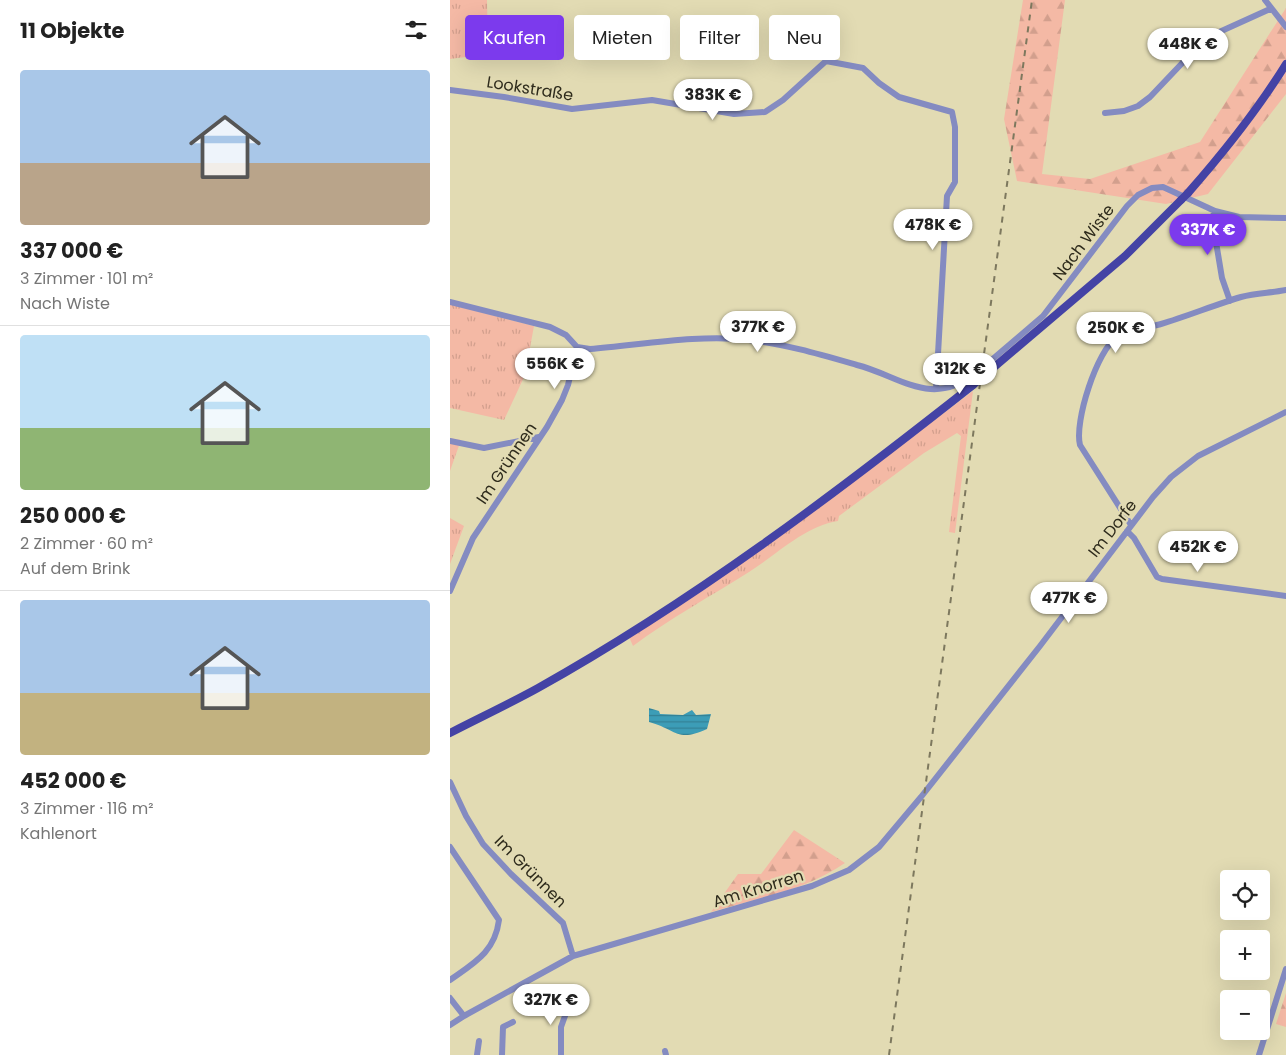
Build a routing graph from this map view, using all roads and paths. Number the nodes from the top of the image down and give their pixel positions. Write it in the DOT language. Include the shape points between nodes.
graph roads {
  1 [pos="1266,0"];
  2 [pos="1270,9"];
  3 [pos="1286,28"];
  4 [pos="1286,64"];
  5 [pos="450,90"];
  6 [pos="1105,113"];
  7 [pos="1214,211"];
  8 [pos="1286,218"];
  9 [pos="1286,290"];
  10 [pos="1230,301"];
  11 [pos="450,302"];
  12 [pos="576,347"];
  13 [pos="936,390"];
  14 [pos="1286,412"];
  15 [pos="539,437"];
  16 [pos="450,441"];
  17 [pos="1129,528"];
  18 [pos="450,591"];
  19 [pos="1286,596"];
  20 [pos="450,733"];
  21 [pos="450,782"];
  22 [pos="921,797"];
  23 [pos="450,847"];
  24 [pos="573,956"];
  25 [pos="1286,969"];
  26 [pos="450,980"];
  27 [pos="450,998"];
  28 [pos="570,1002"];
  29 [pos="464,1016"];
  30 [pos="513,1022"];
  31 [pos="450,1026"];
  32 [pos="479,1041"];
  33 [pos="477,1055"];
  34 [pos="502,1055"];
  35 [pos="561,1055"];
  36 [pos="1259,1055"];
  1 -- 2 [label="street"];
  2 -- 3 [label="street"];
  2 -- 6 [label="street" via="1206,38 1138,106"];
  4 -- 20 [label="main road, bridge" via="1248,121 1188,193 1125,256 973,385 891,450 660,614 538,689"];
  5 -- 13 [label="street, Lookstraße" via="572,109 652,100 734,114 765,112 826,61 863,68 899,97 952,112 955,182 947,196"];
  7 -- 8 [label="street, Nach Wiste" via="1239,217"];
  7 -- 10 [label="street" via="1212,218 1222,278"];
  7 -- 13 [label="street, Nach Wiste, bridge" via="1163,187 1138,195 1043,316 974,374 951,387"];
  9 -- 10 [label="street"];
  10 -- 17 [label="street" via="1117,337 1106,350 1092,378 1078,424 1080,445"];
  11 -- 12 [label="street" via="550,327 566,335"];
  12 -- 13 [label="street" via="590,349 723,338 750,340 859,365 918,389"];
  12 -- 15 [label="street, Im Grünnen" via="568,385"];
  14 -- 17 [label="street, Im Dorfe" via="1187,464 1170,477"];
  15 -- 16 [label="street" via="484,448"];
  15 -- 18 [label="street, Im Grünnen" via="472,538"];
  17 -- 19 [label="street" via="1156,577 1162,580"];
  17 -- 22 [label="street, Im Dorfe"];
  21 -- 24 [label="street, Im Grünnen" via="483,844 563,923"];
  22 -- 24 [label="street, Am Knorren" via="880,847 832,879"];
  23 -- 26 [label="street" via="499,920 497,935 479,960"];
  24 -- 29 [label="street, Am Knorren"];
  25 -- 36 [label="street"];
  27 -- 29 [label="street"];
  28 -- 35 [label="street" via="561,1027"];
  29 -- 31 [label="street, Am Knorren"];
  30 -- 34 [label="street" via="503,1028"];
  32 -- 33 [label="street"];
}
